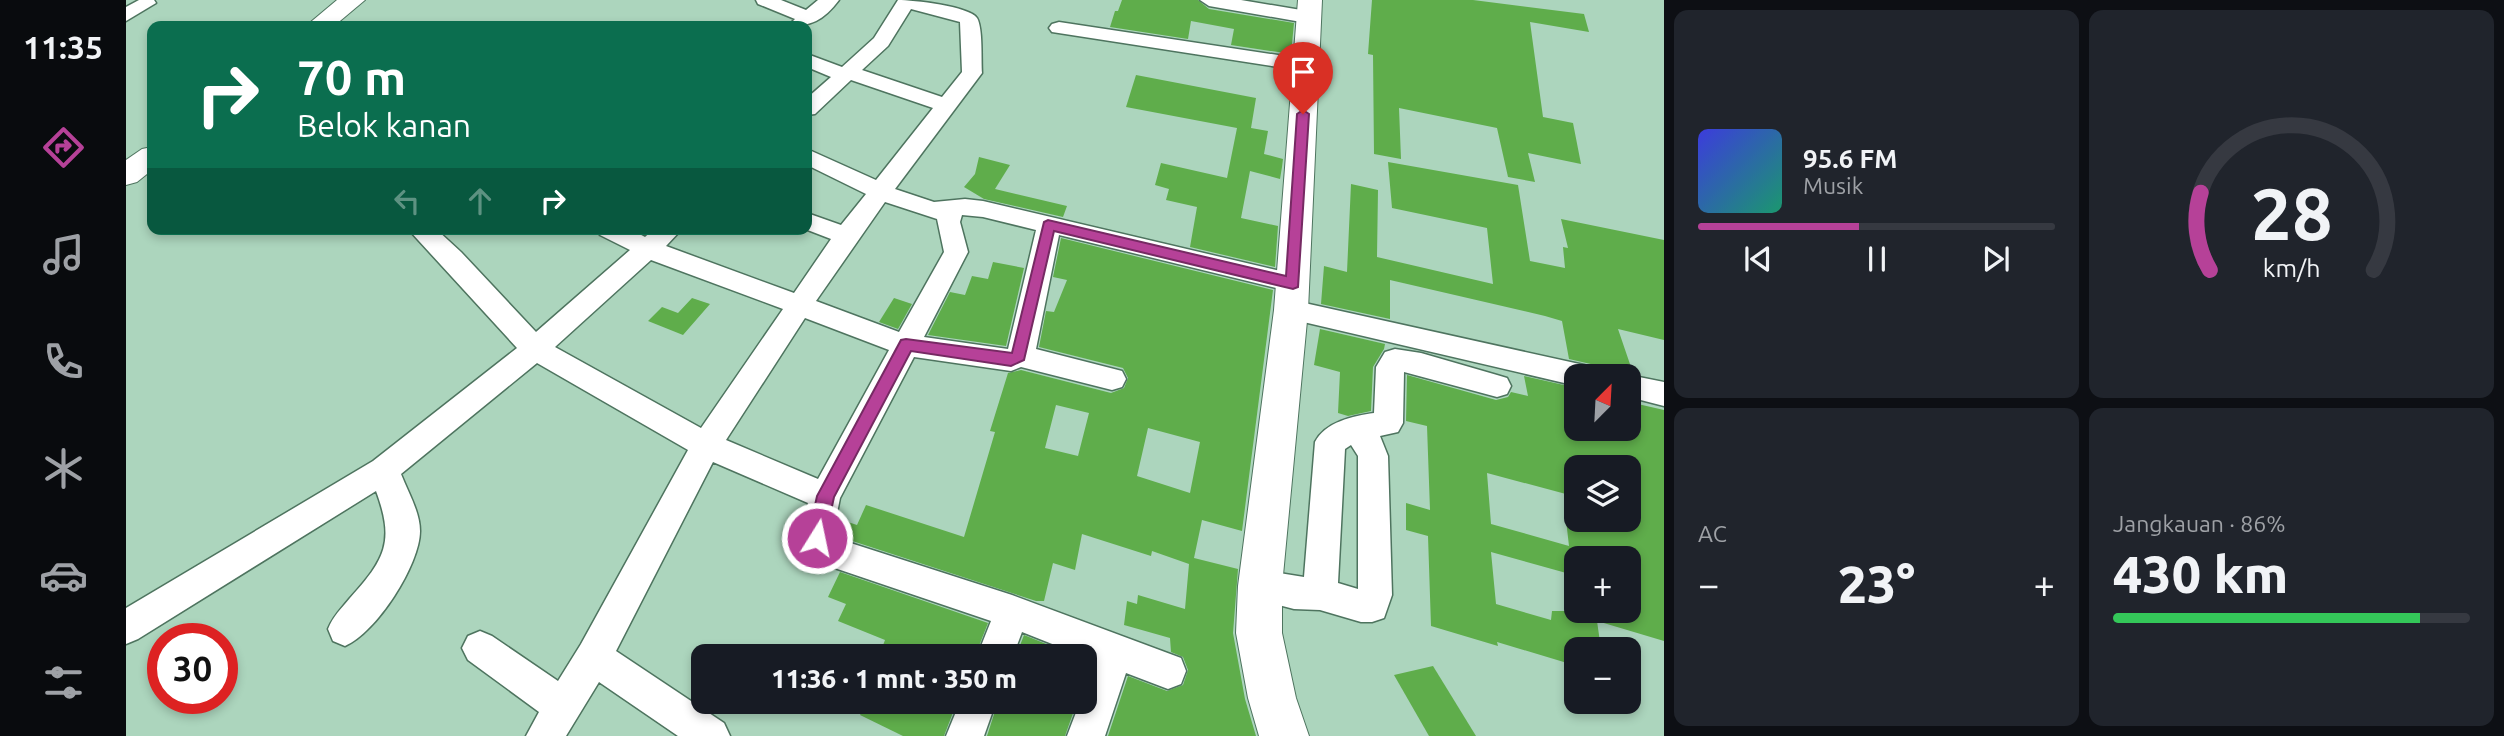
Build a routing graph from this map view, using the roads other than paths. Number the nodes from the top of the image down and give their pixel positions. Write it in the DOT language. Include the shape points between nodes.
graph roads {
  1 [pos="353,0"];
  2 [pos="765,0"];
  3 [pos="830,0"];
  4 [pos="1209,0"];
  5 [pos="907,1"];
  6 [pos="147,3"];
  7 [pos="1308,8"];
  8 [pos="126,15"];
  9 [pos="325,21"];
  10 [pos="801,21"];
  11 [pos="804,21"];
  12 [pos="1059,28"];
  13 [pos="812,62"];
  14 [pos="1304,65"];
  15 [pos="846,73"];
  16 [pos="812,104"];
  17 [pos="947,106"];
  18 [pos="812,158"];
  19 [pos="147,160"];
  20 [pos="126,175"];
  21 [pos="879,191"];
  22 [pos="951,209"];
  23 [pos="812,223"];
  24 [pos="1048,225"];
  25 [pos="427,235"];
  26 [pos="621,235"];
  27 [pos="663,235"];
  28 [pos="846,236"];
  29 [pos="648,249"];
  30 [pos="1292,297"];
  31 [pos="799,306"];
  32 [pos="906,345"];
  33 [pos="535,349"];
  34 [pos="1407,349"];
  35 [pos="1019,356"];
  36 [pos="1564,373"];
  37 [pos="1112,379"];
  38 [pos="1497,386"];
  39 [pos="1642,389"];
  40 [pos="1664,394"];
  41 [pos="1355,428"];
  42 [pos="706,445"];
  43 [pos="377,474"];
  44 [pos="825,496"];
  45 [pos="1260,586"];
  46 [pos="1320,594"];
  47 [pos="1012,612"];
  48 [pos="126,626"];
  49 [pos="345,629"];
  50 [pos="1000,644"];
  51 [pos="480,648"];
  52 [pos="1116,651"];
  53 [pos="594,657"];
  54 [pos="1168,671"];
  55 [pos="973,714"];
  56 [pos="554,721"];
  57 [pos="711,736"];
  58 [pos="965,736"];
  59 [pos="1086,736"];
  60 [pos="1284,736"];
  1 -- 9 [label="main road"];
  2 -- 10 [label="street"];
  3 -- 11 [label="street"];
  4 -- 7 [label="street"];
  5 -- 15 [label="street" via="881,42"];
  5 -- 17 [label="street" via="962,15 969,21 972,73"];
  6 -- 8 [label="street"];
  7 -- 14 [label="main road"];
  12 -- 14 [label="street"];
  13 -- 15 [label="street"];
  14 -- 30 [label="main road"];
  15 -- 16 [label="street"];
  15 -- 17 [label="street"];
  17 -- 21 [label="street"];
  18 -- 21 [label="street"];
  19 -- 20 [label="main road"];
  21 -- 22 [label="street" via="938,212"];
  21 -- 28 [label="street"];
  22 -- 24 [label="street" via="984,209"];
  22 -- 32 [label="street" via="948,222 956,252"];
  23 -- 28 [label="street"];
  24 -- 30 [label="street"];
  24 -- 35 [label="street"];
  25 -- 33 [label="street"];
  26 -- 29 [label="street"];
  27 -- 29 [label="street"];
  28 -- 31 [label="street"];
  29 -- 31 [label="street"];
  29 -- 33 [label="street"];
  30 -- 34 [label="street"];
  30 -- 45 [label="main road"];
  31 -- 32 [label="street"];
  31 -- 42 [label="street"];
  32 -- 35 [label="street" via="1011,360"];
  32 -- 44 [label="street"];
  33 -- 42 [label="street"];
  33 -- 43 [label="street"];
  34 -- 36 [label="street"];
  34 -- 38 [label="street"];
  34 -- 41 [label="street" via="1391,362 1388,422"];
  35 -- 37 [label="street"];
  39 -- 40 [label="street"];
  41 -- 46 [label="street" via="1330,442"];
  41 -- 46 [label="street" via="1373,456 1375,595 1372,606 1361,606"];
  42 -- 44 [label="street"];
  42 -- 53 [label="street"];
  43 -- 48 [label="street"];
  43 -- 49 [label="street" via="404,530 382,584"];
  44 -- 47 [label="street" via="817,533 823,549"];
  45 -- 46 [label="street"];
  45 -- 60 [label="main road" via="1259,633"];
  47 -- 50 [label="street"];
  47 -- 52 [label="street"];
  51 -- 56 [label="street"];
  52 -- 54 [label="street"];
  52 -- 59 [label="street"];
  53 -- 56 [label="street"];
  53 -- 57 [label="street"];
  55 -- 58 [label="street"];
}
